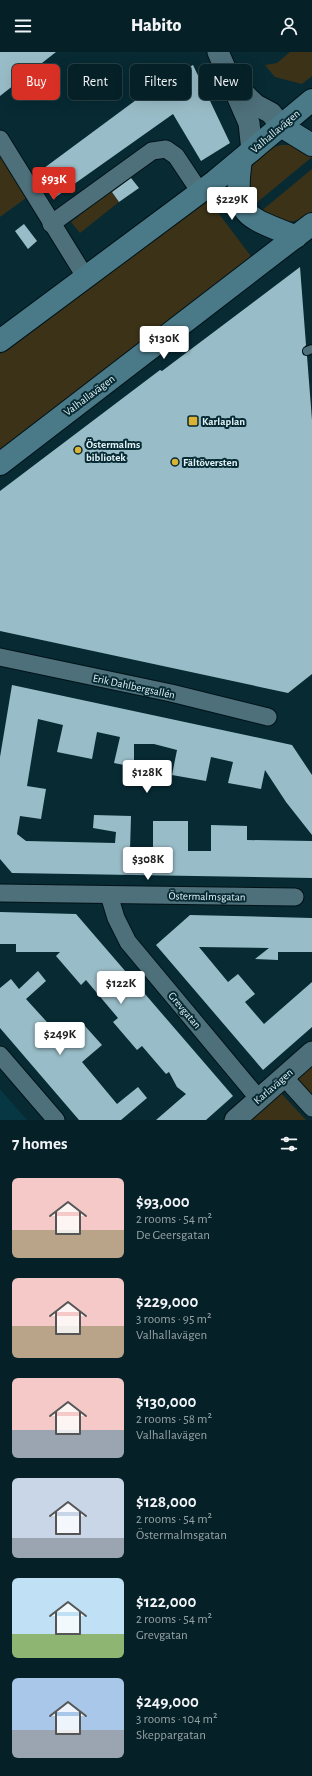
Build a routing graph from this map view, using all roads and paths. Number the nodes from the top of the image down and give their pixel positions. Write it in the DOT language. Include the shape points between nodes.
graph roads {
  1 [pos="218,52"];
  2 [pos="224,64"];
  3 [pos="240,100"];
  4 [pos="250,100"];
  5 [pos="312,100"];
  6 [pos="281,126"];
  7 [pos="0,139"];
  8 [pos="312,145"];
  9 [pos="246,155"];
  10 [pos="200,192"];
  11 [pos="51,224"];
  12 [pos="307,231"];
  13 [pos="86,278"];
  14 [pos="1,339"];
  15 [pos="0,464"];
  16 [pos="0,657"];
  17 [pos="268,717"];
  18 [pos="0,894"];
  19 [pos="109,895"];
  20 [pos="295,897"];
  21 [pos="312,1052"];
  22 [pos="0,1055"];
  23 [pos="284,1077"];
  24 [pos="259,1099"];
  25 [pos="312,1108"];
  26 [pos="56,1120"];
  27 [pos="234,1120"];
  1 -- 2 [label="street"];
  3 -- 9 [label="street" via="251,130"];
  4 -- 6 [label="street" via="256,106 271,113"];
  5 -- 6 [label="main road, Valhallavägen"];
  6 -- 8 [label="main road"];
  6 -- 9 [label="main road, Valhallavägen"];
  7 -- 11 [label="street"];
  9 -- 10 [label="main road, Valhallavägen"];
  9 -- 12 [label="main road" via="237,185 244,210 265,226"];
  10 -- 11 [label="street" via="176,156 166,149 152,151"];
  10 -- 13 [label="main road, Valhallavägen"];
  11 -- 13 [label="street"];
  12 -- 15 [label="main road, Valhallavägen"];
  13 -- 14 [label="main road, Valhallavägen"];
  16 -- 17 [label="street, Erik Dahlbergsallén" via="171,693"];
  18 -- 19 [label="street, Östermalmsgatan"];
  19 -- 20 [label="street, Östermalmsgatan"];
  19 -- 24 [label="street, Grevgatan" via="116,918 128,942"];
  21 -- 23 [label="street, Karlavägen"];
  22 -- 26 [label="street"];
  23 -- 24 [label="street, Karlavägen"];
  23 -- 25 [label="street"];
  24 -- 27 [label="street, Karlavägen"];
}
